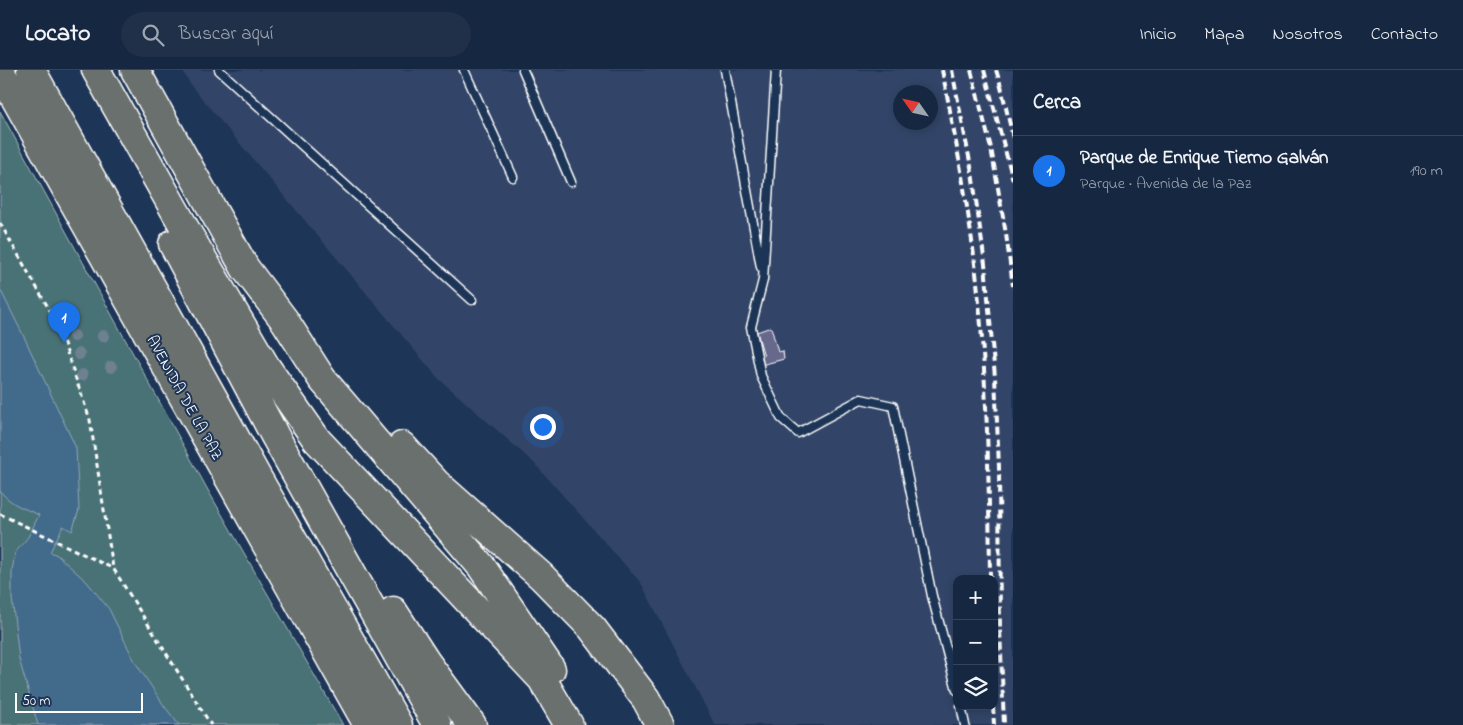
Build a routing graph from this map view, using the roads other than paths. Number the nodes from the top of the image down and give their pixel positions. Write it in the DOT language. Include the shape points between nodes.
graph roads {
  1 [pos="31,70"];
  2 [pos="78,70"];
  3 [pos="96,70"];
  4 [pos="135,70"];
  5 [pos="218,70"];
  6 [pos="464,70"];
  7 [pos="523,70"];
  8 [pos="725,70"];
  9 [pos="776,70"];
  10 [pos="0,71"];
  11 [pos="512,177"];
  12 [pos="571,182"];
  13 [pos="764,280"];
  14 [pos="472,300"];
  15 [pos="285,321"];
  16 [pos="223,336"];
  17 [pos="953,675"];
  18 [pos="962,710"];
  19 [pos="368,725"];
  20 [pos="398,725"];
  21 [pos="437,725"];
  22 [pos="472,725"];
  23 [pos="569,725"];
  24 [pos="585,725"];
  25 [pos="660,725"];
  26 [pos="965,725"];
  1 -- 20 [label="highway"];
  2 -- 16 [label="highway"];
  3 -- 23 [label="highway" via="266,366 317,440 542,679"];
  4 -- 15 [label="highway" via="246,268"];
  5 -- 14 [label="lane"];
  6 -- 11 [label="lane"];
  7 -- 12 [label="lane"];
  8 -- 13 [label="lane"];
  9 -- 13 [label="lane"];
  10 -- 19 [label="highway, AVENIDA DE LA PAZ"];
  13 -- 17 [label="lane" via="751,328 761,376 781,418 798,433 861,398 893,406 932,596"];
  15 -- 24 [label="highway" via="322,379 481,566"];
  15 -- 25 [label="highway" via="436,483 541,576 592,628 646,699"];
  16 -- 21 [label="highway" via="275,436"];
  16 -- 22 [label="highway" via="272,402 390,606"];
  18 -- 26 [label="lane"];
}
